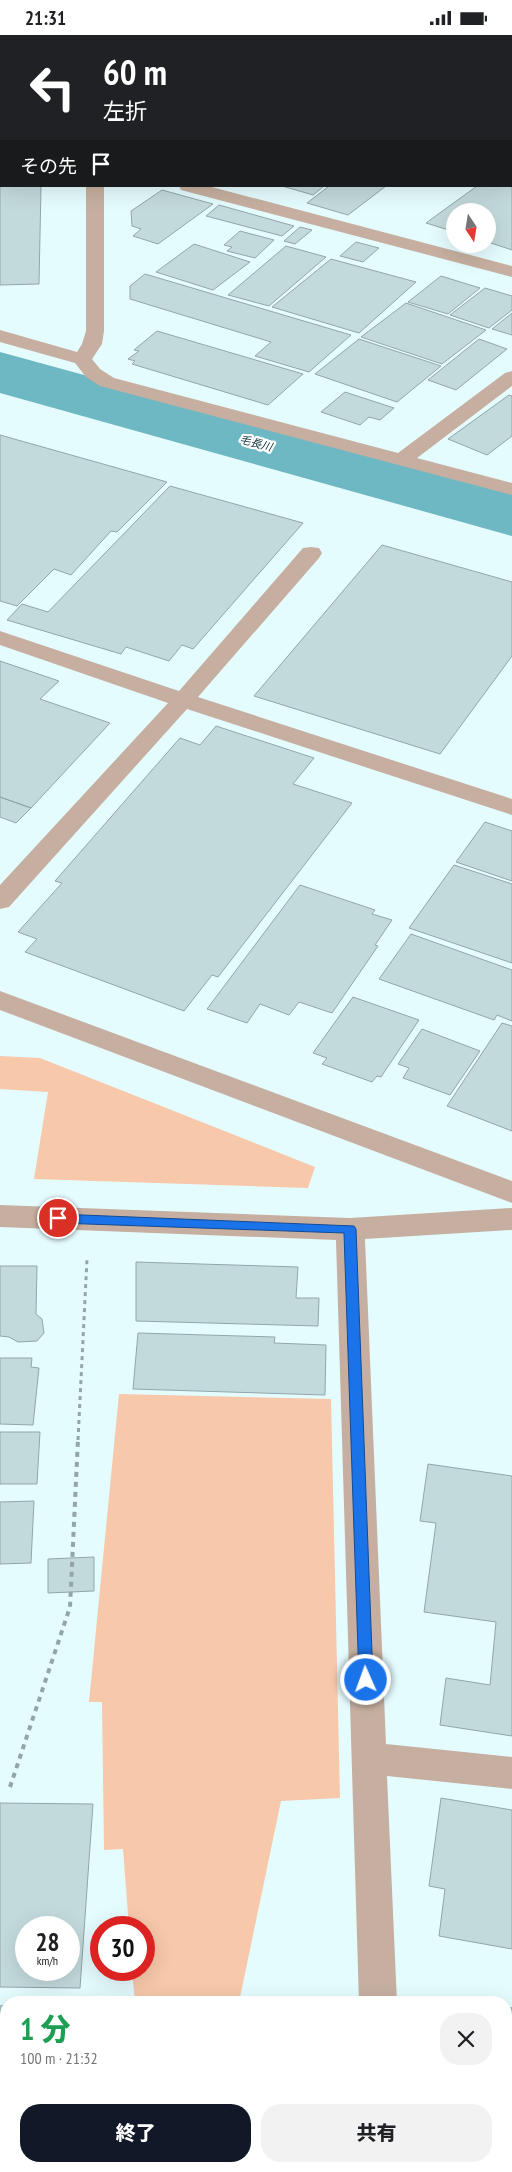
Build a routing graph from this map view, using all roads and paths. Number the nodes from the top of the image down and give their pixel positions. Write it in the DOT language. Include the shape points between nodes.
graph roads {
  1 [pos="95,187"];
  2 [pos="191,187"];
  3 [pos="512,272"];
  4 [pos="0,336"];
  5 [pos="82,359"];
  6 [pos="512,377"];
  7 [pos="402,459"];
  8 [pos="512,489"];
  9 [pos="311,553"];
  10 [pos="0,638"];
  11 [pos="183,700"];
  12 [pos="512,807"];
  13 [pos="0,901"];
  14 [pos="0,999"];
  15 [pos="512,1192"];
  16 [pos="0,1216"];
  17 [pos="512,1219"];
  18 [pos="350,1229"];
  19 [pos="88,1253"];
  20 [pos="369,1759"];
  21 [pos="512,1773"];
  22 [pos="10,1787"];
  23 [pos="378,1996"];
  1 -- 5 [label="street" via="95,331 92,344"];
  2 -- 3 [label="street"];
  4 -- 5 [label="street"];
  5 -- 7 [label="street" via="107,382"];
  6 -- 7 [label="street"];
  7 -- 8 [label="street"];
  9 -- 11 [label="street"];
  10 -- 11 [label="street"];
  11 -- 12 [label="street"];
  11 -- 13 [label="street"];
  14 -- 15 [label="street"];
  16 -- 18 [label="street"];
  17 -- 18 [label="street"];
  18 -- 20 [label="street"];
  19 -- 22 [label="path" via="70,1607"];
  20 -- 21 [label="street"];
  20 -- 23 [label="street"];
}
